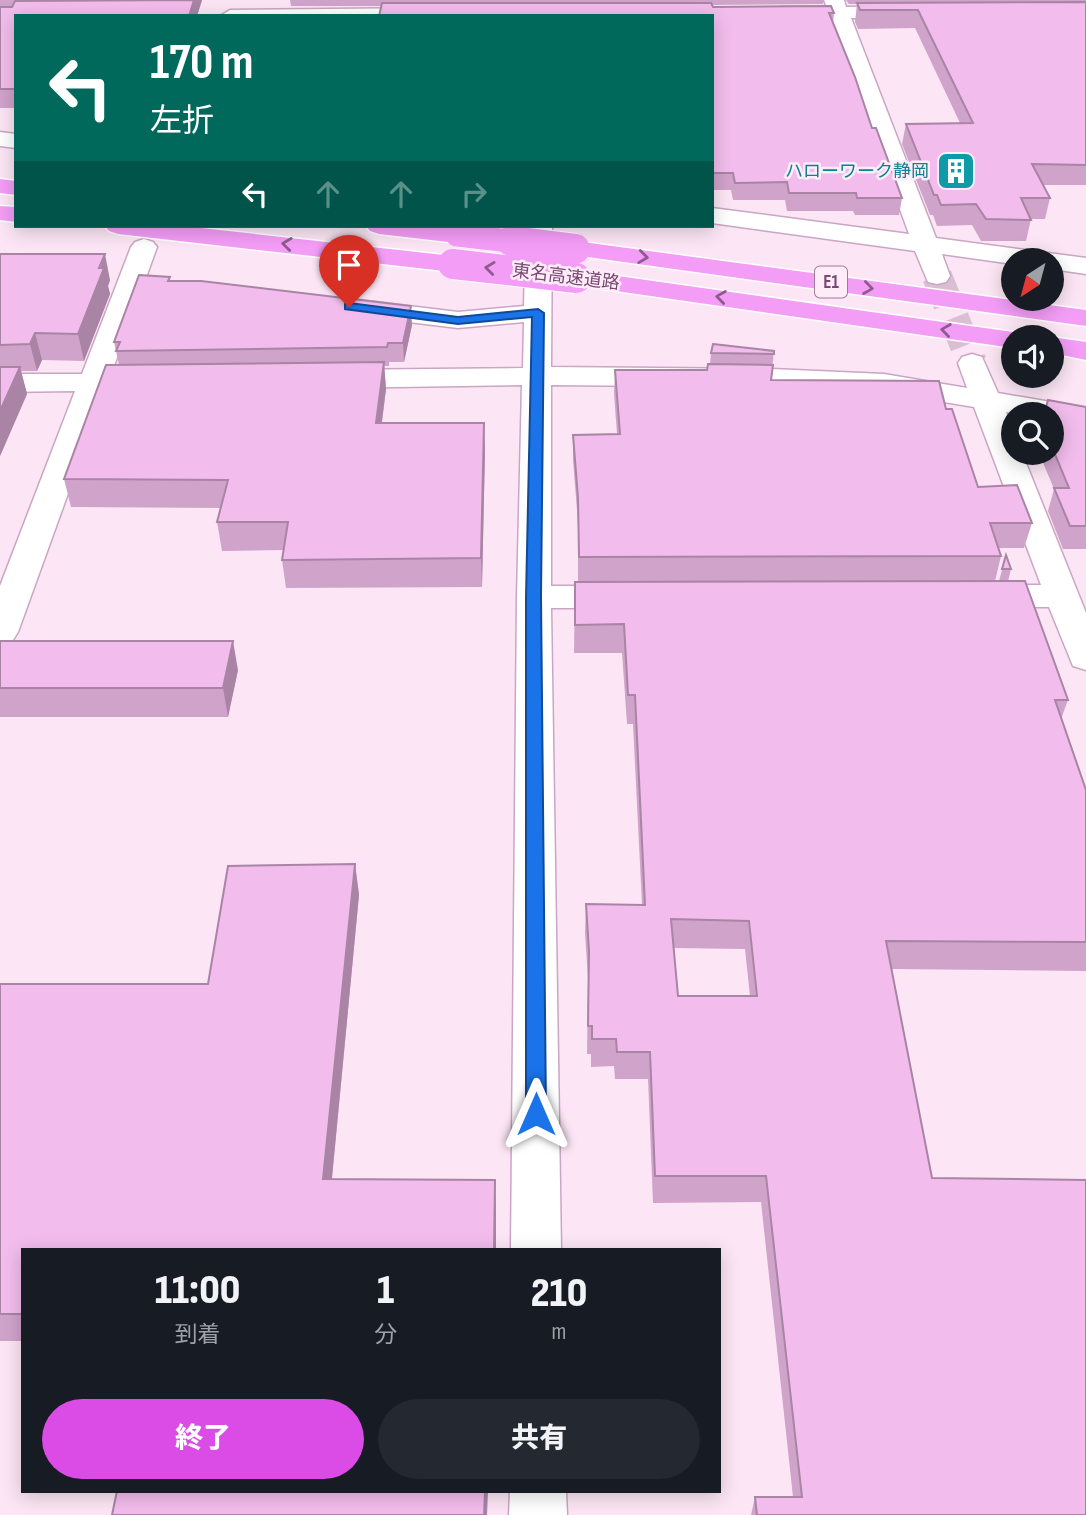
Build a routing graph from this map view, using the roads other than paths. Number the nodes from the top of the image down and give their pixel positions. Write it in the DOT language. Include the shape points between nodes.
graph roads {
  1 [pos="836,6"];
  2 [pos="921,12"];
  3 [pos="756,13"];
  4 [pos="714,215"];
  5 [pos="136,228"];
  6 [pos="398,228"];
  7 [pos="539,228"];
  8 [pos="925,245"];
  9 [pos="1001,255"];
  10 [pos="1064,263"];
  11 [pos="1086,266"];
  12 [pos="136,270"];
  13 [pos="937,276"];
  14 [pos="336,305"];
  15 [pos="538,313"];
  16 [pos="1086,318"];
  17 [pos="1001,338"];
  18 [pos="1064,347"];
  19 [pos="1086,351"];
  20 [pos="972,363"];
  21 [pos="538,376"];
  22 [pos="302,380"];
  23 [pos="177,382"];
  24 [pos="0,383"];
  25 [pos="94,383"];
  26 [pos="985,401"];
  27 [pos="1086,417"];
  28 [pos="951,596"];
  29 [pos="1063,596"];
  30 [pos="534,597"];
  31 [pos="659,597"];
  32 [pos="0,632"];
  33 [pos="1086,658"];
  34 [pos="537,1248"];
  35 [pos="538,1493"];
  36 [pos="538,1515"];
  1 -- 2 [label="street"];
  1 -- 3 [label="street"];
  1 -- 8 [label="street"];
  4 -- 8 [label="street"];
  17 -- 5 [label="highway, 東名高速道路 / E1, one-way, bridge" via="576,278"];
  6 -- 16 [label="highway, 東名高速道路 / E1, one-way, bridge"];
  7 -- 15 [label="street"];
  8 -- 9 [label="street"];
  8 -- 13 [label="street"];
  10 -- 11 [label="street"];
  12 -- 25 [label="street"];
  14 -- 15 [label="street" via="458,320"];
  15 -- 21 [label="street"];
  18 -- 19 [label="highway"];
  20 -- 26 [label="street"];
  21 -- 22 [label="street"];
  21 -- 26 [label="street" via="884,383"];
  21 -- 30 [label="street"];
  23 -- 25 [label="street"];
  24 -- 25 [label="street"];
  25 -- 32 [label="street"];
  26 -- 27 [label="street"];
  26 -- 29 [label="street"];
  28 -- 29 [label="street"];
  29 -- 33 [label="street"];
  30 -- 31 [label="street"];
  30 -- 34 [label="street"];
  35 -- 36 [label="street"];
}
